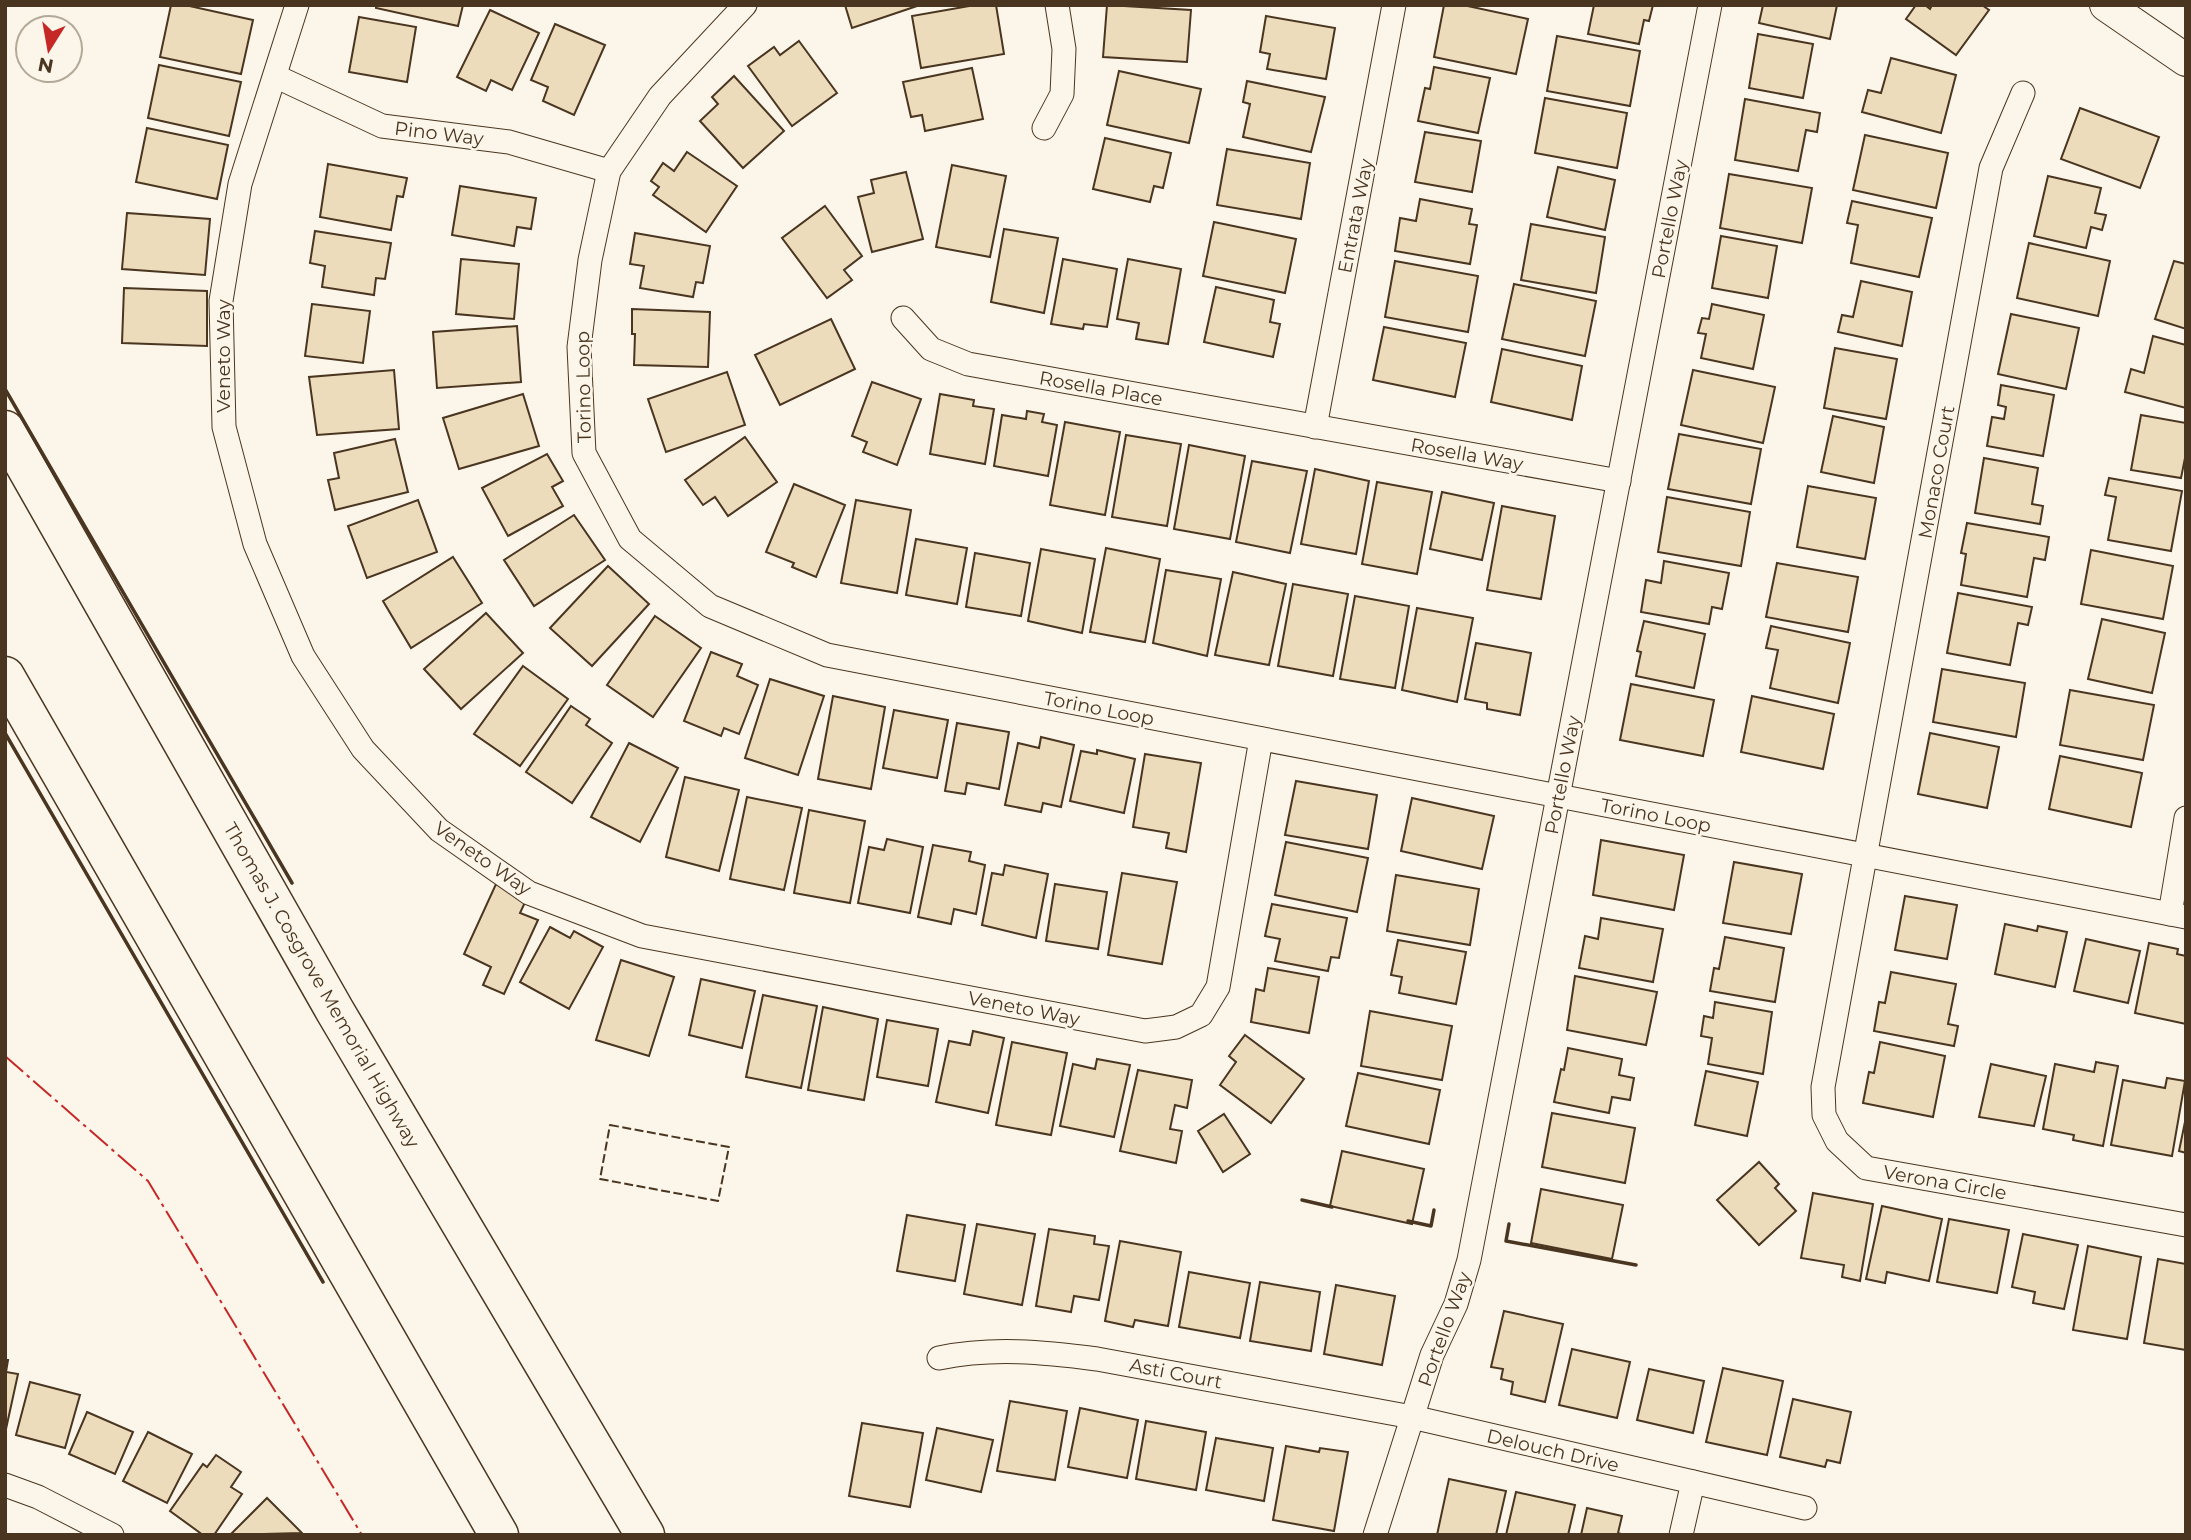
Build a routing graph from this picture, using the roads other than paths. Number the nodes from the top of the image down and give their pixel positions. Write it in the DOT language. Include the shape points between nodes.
graph roads {
  1 [pos="297,5"];
  2 [pos="745,5"];
  3 [pos="1057,5"];
  4 [pos="1394,5"];
  5 [pos="1710,5"];
  6 [pos="2106,5"];
  7 [pos="2186,60"];
  8 [pos="275,76"];
  9 [pos="2023,93"];
  10 [pos="1044,128"];
  11 [pos="608,172"];
  12 [pos="904,318"];
  13 [pos="1315,427"];
  14 [pos="5,430"];
  15 [pos="1619,481"];
  16 [pos="5,677"];
  17 [pos="1261,739"];
  18 [pos="1558,796"];
  19 [pos="2186,818"];
  20 [pos="1866,856"];
  21 [pos="2178,916"];
  22 [pos="2186,1225"];
  23 [pos="939,1358"];
  24 [pos="1412,1417"];
  25 [pos="1693,1482"];
  26 [pos="5,1485"];
  27 [pos="1805,1508"];
  28 [pos="112,1535"];
  29 [pos="499,1535"];
  30 [pos="646,1535"];
  31 [pos="1375,1535"];
  32 [pos="1681,1535"];
  1 -- 8 [label="street, Veneto Way"];
  2 -- 11 [label="street, Torino Loop" via="660,96"];
  3 -- 10 [label="street" via="1064,49 1062,94"];
  4 -- 13 [label="street, Entrata Way"];
  5 -- 15 [label="street, Portello Way"];
  6 -- 7 [label="street"];
  8 -- 11 [label="street, Pino Way" via="382,126 509,142"];
  8 -- 17 [label="street, Veneto Way" via="240,184 221,302 224,427 255,544 303,656 363,749 439,830 528,893 642,936 1145,1031 1176,1027 1201,1015 1218,987"];
  9 -- 20 [label="street, Monaco Court" via="1991,168"];
  11 -- 17 [label="street, Torino Loop" via="579,347 584,453 629,539 710,606 827,655"];
  12 -- 13 [label="street, Rosella Place" via="931,349 968,364"];
  13 -- 15 [label="street, Rosella Way"];
  14 -- 30 [label="highway, Thomas J. Cosgrove Memorial Highway" via="335,1011"];
  15 -- 18 [label="street, Portello Way"];
  16 -- 29 [label="highway"];
  17 -- 18 [label="street, Torino Loop"];
  18 -- 20 [label="street, Torino Loop"];
  18 -- 24 [label="street, Portello Way" via="1469,1260"];
  19 -- 21 [label="street"];
  20 -- 21 [label="street, Torino Loop"];
  20 -- 22 [label="street, Verona Circle" via="1823,1087 1824,1115 1837,1141 1866,1168"];
  23 -- 24 [label="street, Asti Court" via="970,1352 1062,1354"];
  24 -- 25 [label="street, Delouch Drive"];
  24 -- 31 [label="street, Portello Way"];
  25 -- 27 [label="street, Delouch Drive"];
  25 -- 32 [label="street"];
  26 -- 28 [label="street"];
}
